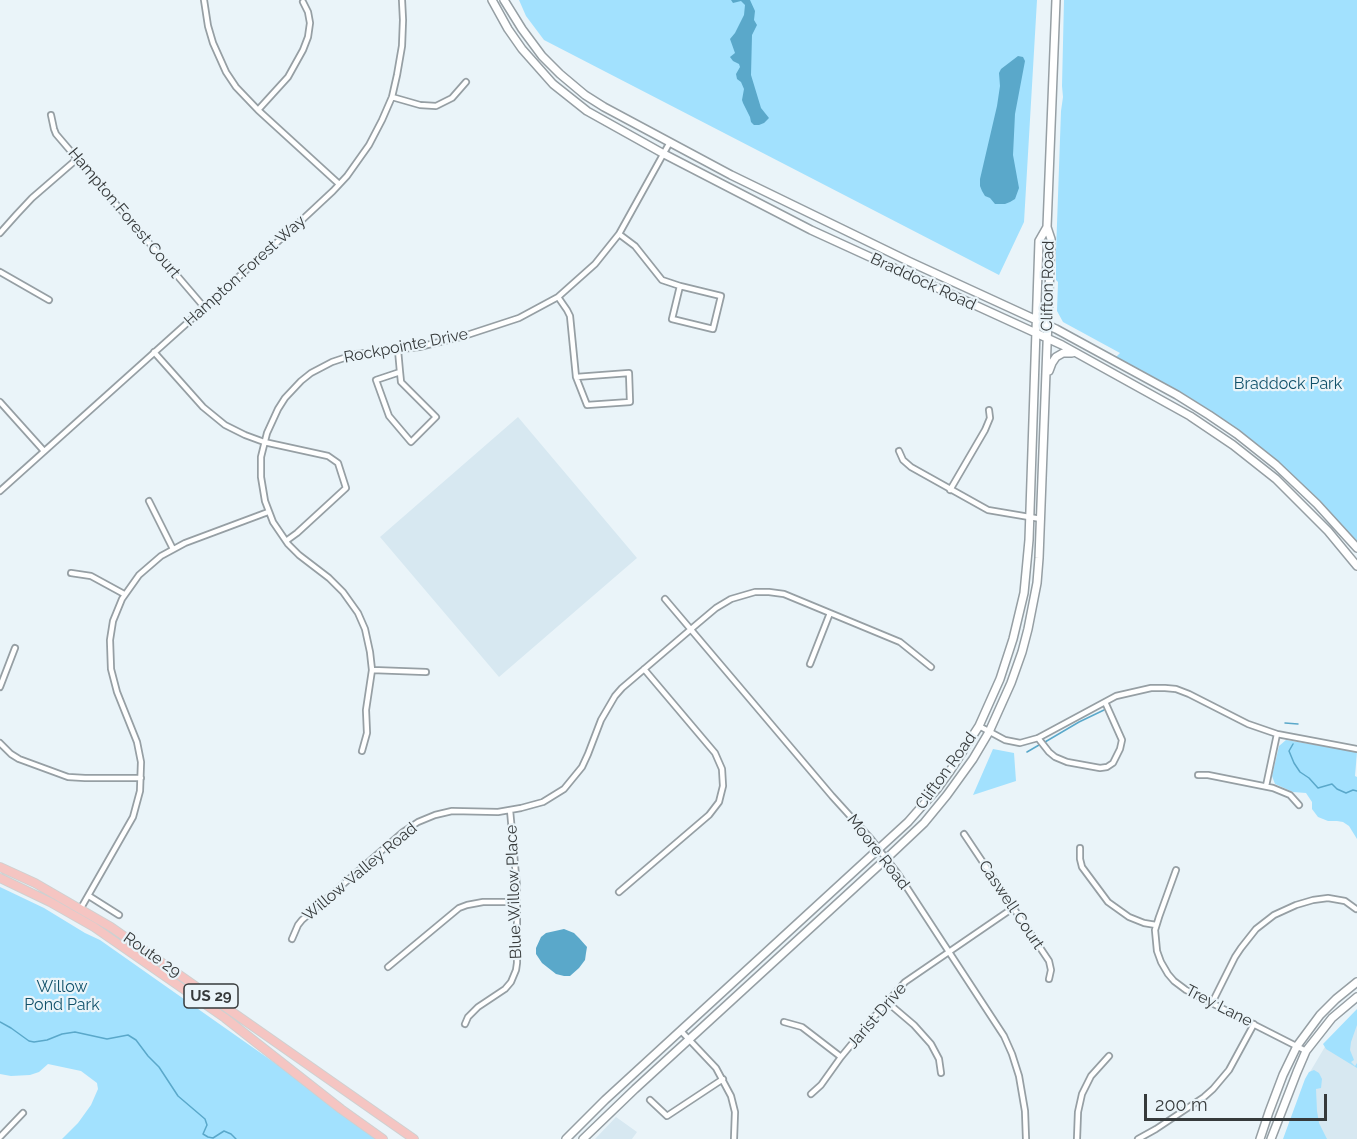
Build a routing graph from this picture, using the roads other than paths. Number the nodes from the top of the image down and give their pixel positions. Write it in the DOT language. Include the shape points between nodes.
graph roads {
  1 [pos="204,0"];
  2 [pos="402,0"];
  3 [pos="492,0"];
  4 [pos="504,0"];
  5 [pos="1056,0"];
  6 [pos="303,2"];
  7 [pos="466,82"];
  8 [pos="392,96"];
  9 [pos="258,110"];
  10 [pos="51,115"];
  11 [pos="670,142"];
  12 [pos="664,154"];
  13 [pos="77,159"];
  14 [pos="339,184"];
  15 [pos="1047,227"];
  16 [pos="0,233"];
  17 [pos="620,234"];
  18 [pos="0,272"];
  19 [pos="680,286"];
  20 [pos="558,297"];
  21 [pos="49,300"];
  22 [pos="204,307"];
  23 [pos="1035,319"];
  24 [pos="1047,324"];
  25 [pos="1035,333"];
  26 [pos="1047,339"];
  27 [pos="398,350"];
  28 [pos="154,352"];
  29 [pos="1076,353"];
  30 [pos="400,372"];
  31 [pos="576,377"];
  32 [pos="1046,383"];
  33 [pos="0,402"];
  34 [pos="989,410"];
  35 [pos="264,442"];
  36 [pos="44,451"];
  37 [pos="898,451"];
  38 [pos="950,490"];
  39 [pos="0,491"];
  40 [pos="149,501"];
  41 [pos="268,512"];
  42 [pos="1029,518"];
  43 [pos="1041,519"];
  44 [pos="286,541"];
  45 [pos="173,549"];
  46 [pos="1357,549"];
  47 [pos="1357,566"];
  48 [pos="71,573"];
  49 [pos="124,594"];
  50 [pos="665,599"];
  51 [pos="830,613"];
  52 [pos="691,629"];
  53 [pos="15,648"];
  54 [pos="810,664"];
  55 [pos="931,667"];
  56 [pos="644,669"];
  57 [pos="372,670"];
  58 [pos="426,672"];
  59 [pos="0,687"];
  60 [pos="1105,702"];
  61 [pos="979,726"];
  62 [pos="989,732"];
  63 [pos="1277,734"];
  64 [pos="1038,738"];
  65 [pos="0,743"];
  66 [pos="1357,749"];
  67 [pos="362,752"];
  68 [pos="1198,775"];
  69 [pos="141,778"];
  70 [pos="1266,786"];
  71 [pos="1299,806"];
  72 [pos="510,810"];
  73 [pos="964,834"];
  74 [pos="1080,848"];
  75 [pos="879,849"];
  76 [pos="887,858"];
  77 [pos="0,867"];
  78 [pos="1176,870"];
  79 [pos="0,878"];
  80 [pos="619,892"];
  81 [pos="89,896"];
  82 [pos="517,902"];
  83 [pos="1013,908"];
  84 [pos="81,909"];
  85 [pos="1356,909"];
  86 [pos="119,915"];
  87 [pos="1156,925"];
  88 [pos="292,939"];
  89 [pos="949,952"];
  90 [pos="388,968"];
  91 [pos="1049,979"];
  92 [pos="1357,982"];
  93 [pos="1357,997"];
  94 [pos="887,1002"];
  95 [pos="1212,1003"];
  96 [pos="784,1022"];
  97 [pos="465,1024"];
  98 [pos="1254,1024"];
  99 [pos="681,1031"];
  100 [pos="689,1039"];
  101 [pos="1297,1046"];
  102 [pos="1306,1051"];
  103 [pos="1109,1056"];
  104 [pos="841,1057"];
  105 [pos="941,1073"];
  106 [pos="723,1079"];
  107 [pos="811,1094"];
  108 [pos="650,1100"];
  109 [pos="23,1113"];
  110 [pos="0,1137"];
  111 [pos="383,1139"];
  112 [pos="414,1139"];
  113 [pos="566,1139"];
  114 [pos="583,1139"];
  115 [pos="734,1139"];
  116 [pos="1026,1139"];
  117 [pos="1077,1139"];
  118 [pos="1138,1139"];
  119 [pos="1260,1139"];
  120 [pos="1272,1139"];
  1 -- 9 [label="street" via="219,57 236,87"];
  2 -- 8 [label="street, Hampton Forest Way" via="402,46"];
  3 -- 12 [label="main road, Braddock Road" via="522,49 553,84 586,111"];
  4 -- 11 [label="main road, Braddock Road" via="532,44 570,83 604,107"];
  5 -- 15 [label="main road, Clifton Road"];
  6 -- 9 [label="street" via="310,23 303,50 288,77"];
  7 -- 8 [label="street" via="452,98 436,106"];
  8 -- 14 [label="street, Hampton Forest Way" via="369,145"];
  9 -- 14 [label="street"];
  10 -- 13 [label="street, Hampton Forest Court" via="56,134"];
  11 -- 12 [label="street, Rockpointe Drive"];
  11 -- 23 [label="main road, Braddock Road" via="783,202"];
  12 -- 17 [label="street, Rockpointe Drive"];
  12 -- 25 [label="main road, Braddock Road" via="811,230"];
  13 -- 16 [label="street" via="32,198"];
  13 -- 22 [label="street, Hampton Forest Court"];
  14 -- 22 [label="street, Hampton Forest Way"];
  15 -- 23 [label="main road, Clifton Road" via="1039,241"];
  15 -- 24 [label="main road, Clifton Road" via="1051,239"];
  17 -- 19 [label="street" via="662,280"];
  17 -- 20 [label="street, Rockpointe Drive" via="596,264"];
  18 -- 21 [label="street"];
  19 -- 19 [label="street" via="672,319 713,329 722,296"];
  20 -- 27 [label="street, Rockpointe Drive" via="503,324"];
  20 -- 31 [label="street" via="570,316"];
  22 -- 28 [label="street, Hampton Forest Way"];
  23 -- 24 [label="main road, Braddock Road"];
  23 -- 25 [label="main road, Clifton Road"];
  24 -- 26 [label="main road, Clifton Road"];
  24 -- 46 [label="main road, Braddock Road" via="1177,395 1237,434 1295,482"];
  25 -- 26 [label="main road, Braddock Road"];
  25 -- 42 [label="main road, Clifton Road"];
  26 -- 29 [label="main road, Braddock Road"];
  26 -- 32 [label="main road, Clifton Road"];
  27 -- 30 [label="street"];
  27 -- 35 [label="street, Rockpointe Drive" via="356,354 311,373 285,398"];
  28 -- 35 [label="street" via="215,418"];
  28 -- 36 [label="street, Hampton Forest Way"];
  29 -- 32 [label="main road" via="1056,357"];
  29 -- 47 [label="main road, Braddock Road" via="1182,411 1233,445 1294,497"];
  30 -- 30 [label="street" via="376,380 389,416 411,442 436,417 401,382"];
  31 -- 31 [label="street" via="628,373 630,402 587,405"];
  32 -- 43 [label="main road, Clifton Road"];
  33 -- 36 [label="street"];
  34 -- 38 [label="street" via="985,430"];
  35 -- 41 [label="street, Rockpointe Drive" via="261,477"];
  35 -- 44 [label="street" via="328,456 338,463 346,488"];
  36 -- 39 [label="street, Hampton Forest Way"];
  37 -- 38 [label="street" via="911,467"];
  38 -- 42 [label="street" via="988,510"];
  40 -- 45 [label="street"];
  41 -- 44 [label="street, Rockpointe Drive"];
  41 -- 45 [label="street"];
  42 -- 43 [label="street"];
  42 -- 61 [label="main road, Clifton Road" via="1024,593 1013,639"];
  43 -- 62 [label="main road, Clifton Road" via="1037,583 1028,629 1011,683"];
  44 -- 57 [label="street, Rockpointe Drive" via="351,602 367,635"];
  45 -- 49 [label="street" via="145,568"];
  48 -- 49 [label="street" via="91,576"];
  49 -- 69 [label="street" via="113,621 109,654 117,692 137,742"];
  50 -- 52 [label="street, Moore Road"];
  51 -- 52 [label="street, Willow Valley Road" via="784,594 755,592 725,602"];
  51 -- 54 [label="street"];
  51 -- 55 [label="street, Willow Valley Road" via="900,642"];
  52 -- 56 [label="street, Willow Valley Road"];
  52 -- 75 [label="street, Moore Road"];
  53 -- 59 [label="street"];
  56 -- 72 [label="street, Willow Valley Road" via="609,704 579,773 564,789 536,805"];
  56 -- 80 [label="street" via="715,753 723,786 719,802 709,815"];
  57 -- 58 [label="street"];
  57 -- 67 [label="street, Rockpointe Drive"];
  60 -- 63 [label="street" via="1151,688 1176,689"];
  60 -- 64 [label="street"];
  60 -- 64 [label="street" via="1122,740 1113,763 1107,767 1066,762 1049,752"];
  61 -- 62 [label="street"];
  61 -- 75 [label="main road, Clifton Road" via="936,789"];
  62 -- 64 [label="street" via="1020,743"];
  62 -- 76 [label="main road, Clifton Road" via="937,808"];
  63 -- 66 [label="street"];
  63 -- 70 [label="street"];
  65 -- 69 [label="street" via="19,759 68,777"];
  68 -- 70 [label="street"];
  69 -- 81 [label="street" via="133,817"];
  70 -- 71 [label="street" via="1290,795"];
  72 -- 82 [label="street, Blue Willow Place"];
  72 -- 88 [label="street, Willow Valley Road" via="452,811 418,822 302,920"];
  73 -- 83 [label="street, Caswell Court"];
  74 -- 87 [label="street" via="1082,867 1108,902 1129,917"];
  75 -- 76 [label="street, Moore Road"];
  75 -- 99 [label="main road, Clifton Road"];
  76 -- 89 [label="street, Moore Road"];
  76 -- 100 [label="main road, Clifton Road"];
  77 -- 84 [label="main road, Route 29 / US 29"];
  78 -- 87 [label="street, Trey Lane"];
  79 -- 111 [label="main road, Route 29 / US 29" via="94,927 144,961"];
  81 -- 84 [label="street"];
  81 -- 86 [label="street"];
  82 -- 90 [label="street" via="476,903 459,909"];
  82 -- 97 [label="street, Blue Willow Place" via="518,963 513,978 505,989 472,1012"];
  83 -- 89 [label="street, Jarist Drive"];
  83 -- 91 [label="street, Caswell Court" via="1048,961"];
  84 -- 112 [label="main road, Route 29 / US 29" via="143,948"];
  85 -- 95 [label="street" via="1345,901 1328,898 1296,904 1274,915 1241,948"];
  87 -- 95 [label="street, Trey Lane" via="1157,951 1168,974 1179,985"];
  89 -- 94 [label="street, Jarist Drive" via="906,982"];
  89 -- 116 [label="street, Moore Road" via="994,1019 1012,1054 1024,1097"];
  92 -- 101 [label="main road" via="1320,1015"];
  93 -- 102 [label="main road" via="1332,1018"];
  94 -- 104 [label="street, Jarist Drive"];
  94 -- 105 [label="street" via="931,1044"];
  95 -- 98 [label="street, Trey Lane"];
  96 -- 104 [label="street" via="802,1027"];
  98 -- 101 [label="street, Trey Lane"];
  98 -- 118 [label="street" via="1229,1070 1213,1089"];
  99 -- 100 [label="street"];
  99 -- 113 [label="main road, Clifton Road"];
  100 -- 106 [label="street"];
  100 -- 114 [label="main road, Clifton Road"];
  101 -- 102 [label="street, Trey Lane"];
  101 -- 119 [label="main road"];
  102 -- 120 [label="main road"];
  103 -- 117 [label="street" via="1091,1076 1082,1094"];
  104 -- 107 [label="street, Jarist Drive"];
  106 -- 108 [label="street" via="666,1116"];
  106 -- 115 [label="street" via="735,1112"];
  109 -- 110 [label="street"];
}
